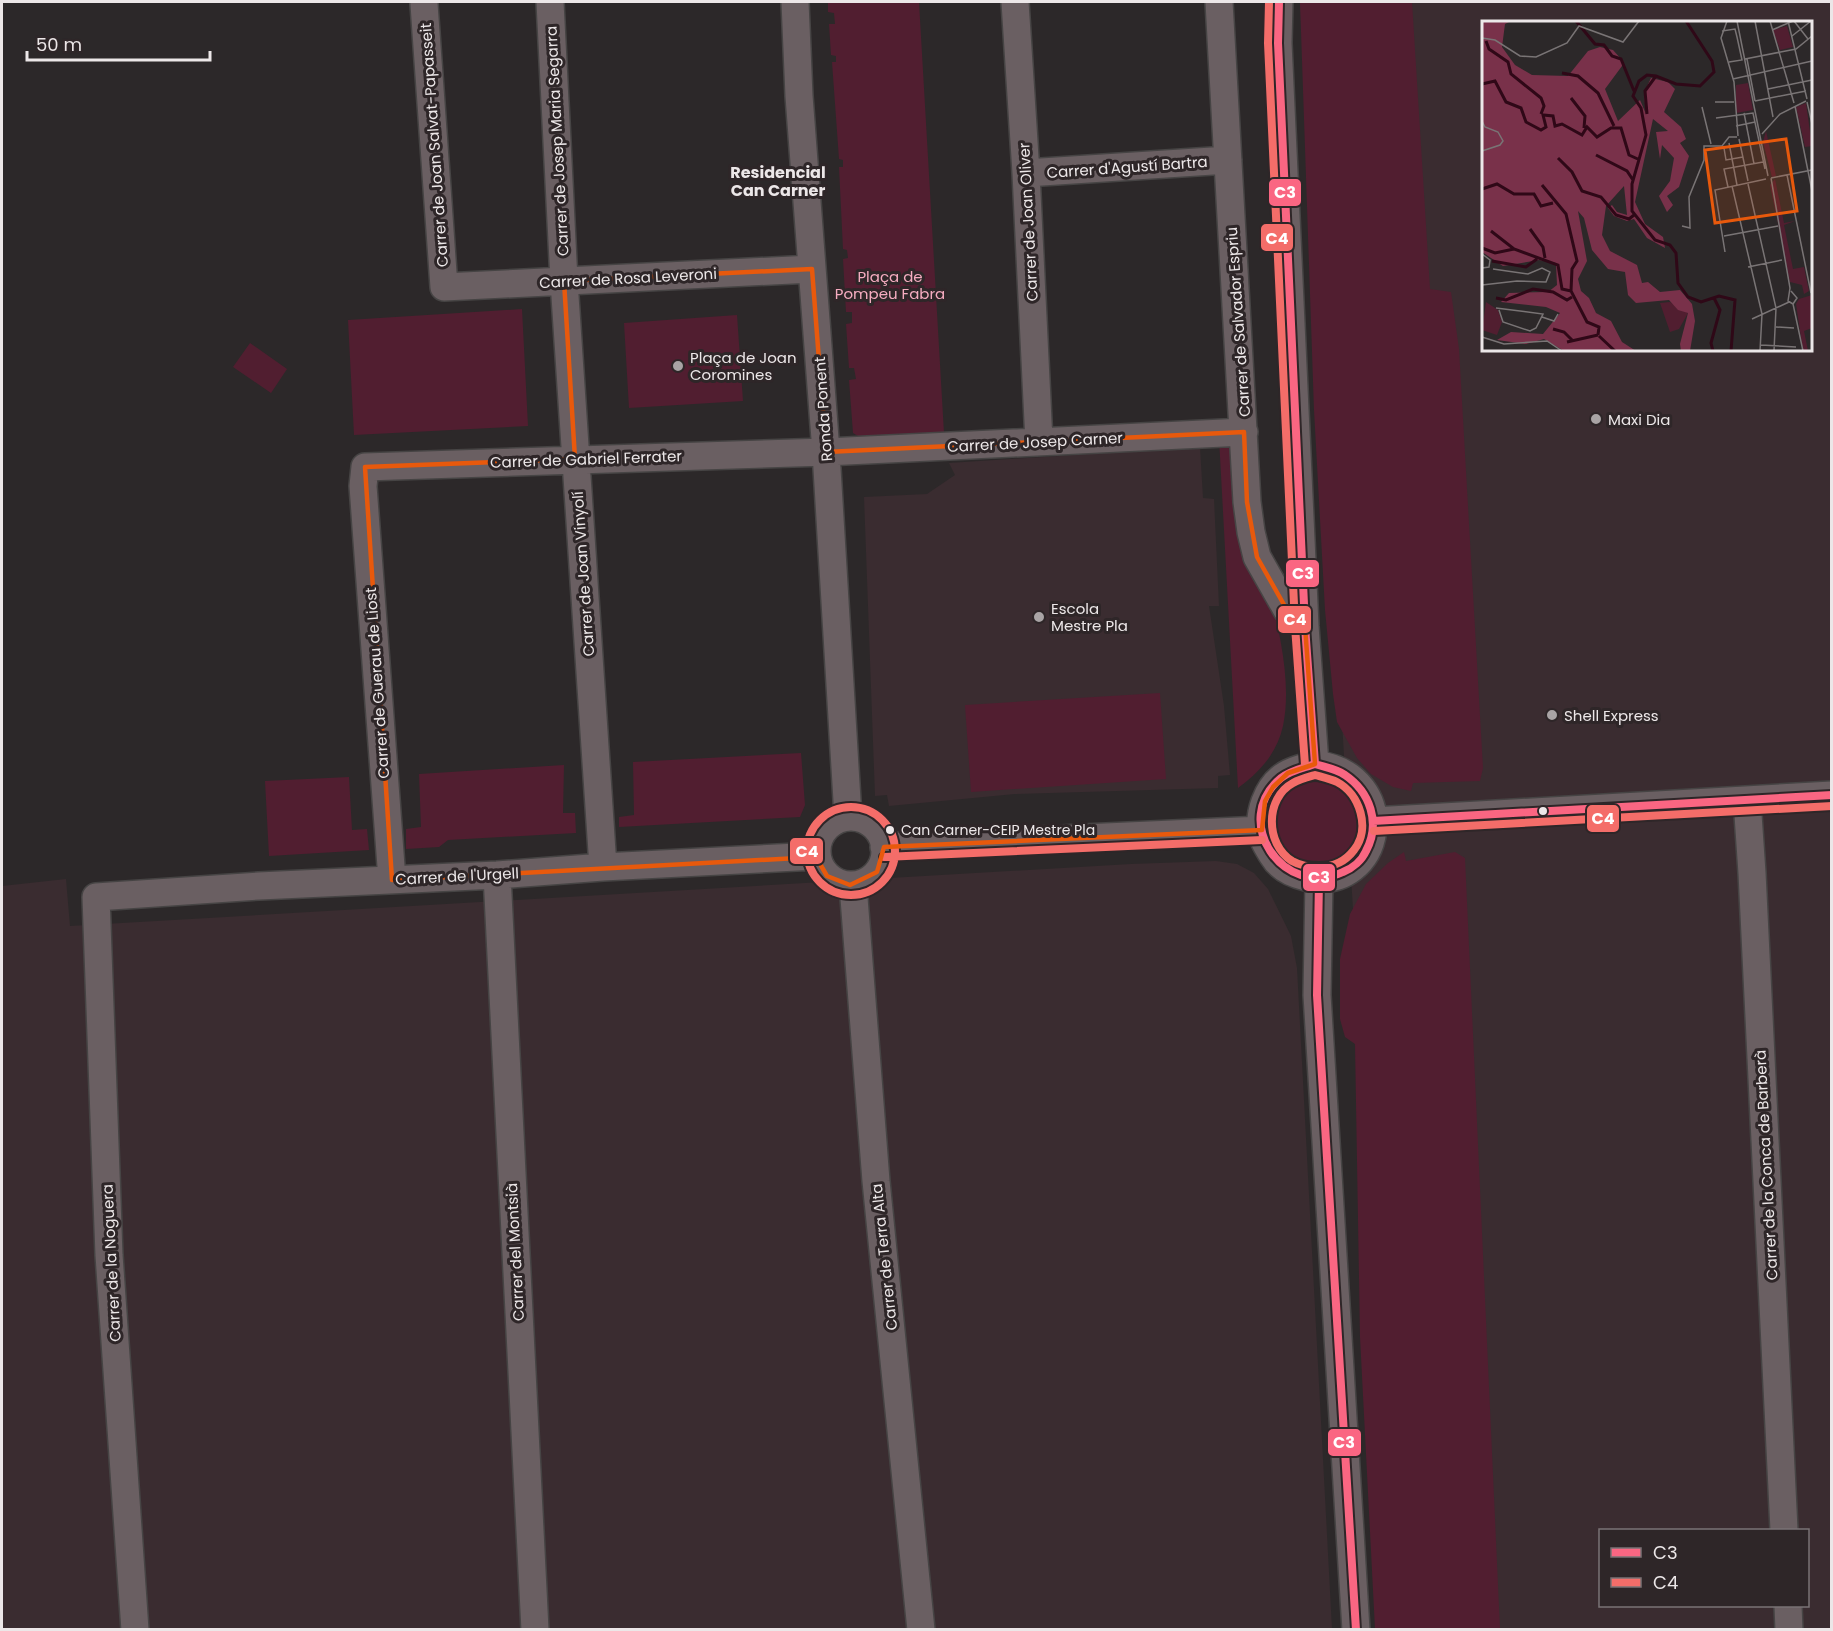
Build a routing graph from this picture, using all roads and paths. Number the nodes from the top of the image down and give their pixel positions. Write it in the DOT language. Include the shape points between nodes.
graph roads {
  1 [pos="550,2"];
  2 [pos="795,2"];
  3 [pos="1015,2"];
  4 [pos="1219,2"];
  5 [pos="1279,2"];
  6 [pos="424,4"];
  7 [pos="1228,160"];
  8 [pos="1026,173"];
  9 [pos="812,269"];
  10 [pos="564,282"];
  11 [pos="444,287"];
  12 [pos="1245,432"];
  13 [pos="1039,442"];
  14 [pos="826,452"];
  15 [pos="575,459"];
  16 [pos="363,486"];
  17 [pos="1305,626"];
  18 [pos="1315,764"];
  19 [pos="1832,795"];
  20 [pos="1747,800"];
  21 [pos="848,818"];
  22 [pos="1373,821"];
  23 [pos="1262,830"];
  24 [pos="884,847"];
  25 [pos="817,856"];
  26 [pos="603,867"];
  27 [pos="496,875"];
  28 [pos="392,880"];
  29 [pos="1319,880"];
  30 [pos="853,885"];
  31 [pos="96,897"];
  32 [pos="1784,1529"];
  33 [pos="1788,1607"];
  34 [pos="135,1629"];
  35 [pos="535,1629"];
  36 [pos="921,1629"];
  37 [pos="1356,1629"];
  38 [pos="1789,1629"];
  1 -- 10 [label="street, Carrer de Josep Maria Segarra"];
  2 -- 9 [label="street, Ronda Ponent"];
  3 -- 8 [label="street, Carrer de Joan Oliver"];
  4 -- 7 [label="street, Carrer de Salvador Espriu"];
  5 -- 17 [label="street"];
  6 -- 11 [label="street, Carrer de Joan Salvat-Papasseit"];
  7 -- 8 [label="street, Carrer d'Agustí Bartra"];
  7 -- 12 [label="street, Carrer de Salvador Espriu"];
  8 -- 13 [label="street, Carrer de Joan Oliver"];
  9 -- 10 [label="street, Carrer de Rosa Leveroni"];
  9 -- 14 [label="street, Ronda Ponent"];
  10 -- 11 [label="street, Carrer de Rosa Leveroni"];
  10 -- 15 [label="street, Carrer de Joan Vinyolí"];
  12 -- 13 [label="street, Carrer de Josep Carner"];
  12 -- 17 [label="street, Carrer de Salvador Espriu" via="1247,502 1257,556 1287,610"];
  13 -- 14 [label="street, Carrer de Josep Carner"];
  14 -- 15 [label="street, Carrer de Gabriel Ferrater"];
  14 -- 21 [label="street, Ronda Ponent"];
  15 -- 16 [label="street, Carrer de Gabriel Ferrater" via="365,467"];
  15 -- 26 [label="street, Carrer de Joan Vinyolí"];
  16 -- 28 [label="street, Carrer de Guerau de Liost"];
  17 -- 18 [label="street"];
  18 -- 22 [label="street" via="1348,775 1364,789"];
  18 -- 23 [label="street" via="1288,773 1273,787 1265,801"];
  19 -- 20 [label="street"];
  20 -- 22 [label="street"];
  20 -- 32 [label="street, Carrer de la Conca de Barberà"];
  21 -- 24 [label="street" via="869,822 882,837"];
  21 -- 25 [label="street" via="835,821 822,833"];
  22 -- 29 [label="street" via="1374,834 1367,852 1353,867"];
  23 -- 24 [label="street"];
  23 -- 29 [label="street" via="1275,860 1293,874"];
  24 -- 30 [label="street" via="877,872"];
  25 -- 26 [label="street, Carrer de l'Urgell"];
  25 -- 30 [label="street" via="827,876"];
  26 -- 27 [label="street, Carrer de l'Urgell"];
  27 -- 28 [label="street, Carrer de l'Urgell"];
  27 -- 35 [label="street, Carrer del Montsià"];
  28 -- 31 [label="street, Carrer de l'Urgell"];
  29 -- 37 [label="street" via="1317,995"];
  30 -- 36 [label="street, Carrer de Terra Alta" via="876,1181"];
  31 -- 34 [label="street, Carrer de la Noguera" via="109,1255"];
  33 -- 38 [label="street"];
}
